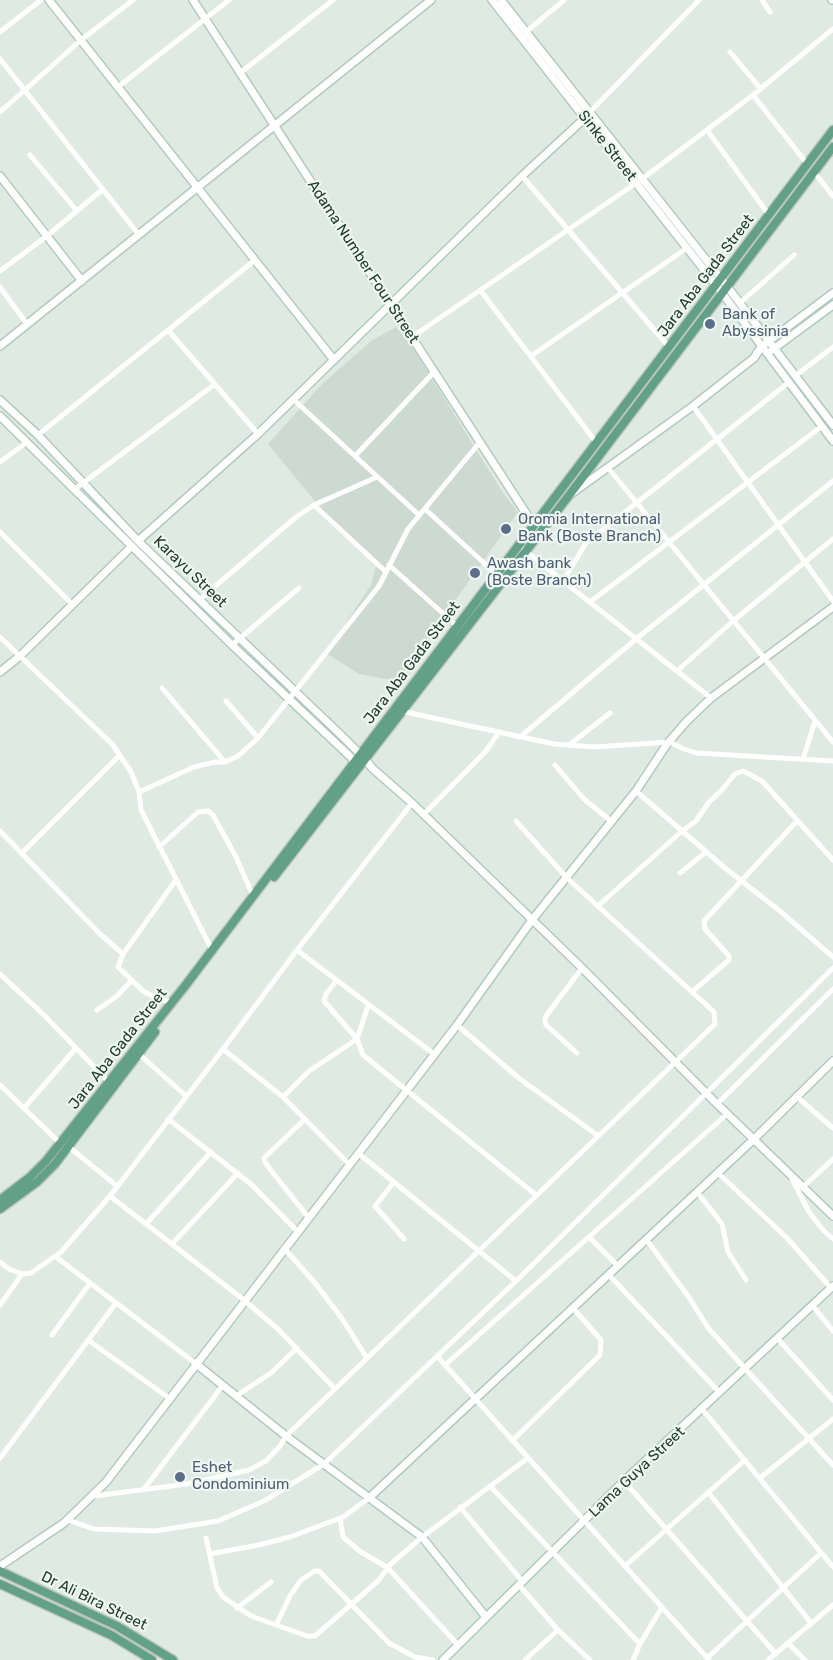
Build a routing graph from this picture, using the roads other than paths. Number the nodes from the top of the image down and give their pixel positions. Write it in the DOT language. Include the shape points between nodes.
graph roads {
  1 [pos="41,0"];
  2 [pos="49,0"];
  3 [pos="133,0"];
  4 [pos="193,0"];
  5 [pos="229,0"];
  6 [pos="333,0"];
  7 [pos="431,0"];
  8 [pos="492,0"];
  9 [pos="501,0"];
  10 [pos="564,0"];
  11 [pos="699,0"];
  12 [pos="762,0"];
  13 [pos="770,12"];
  14 [pos="206,18"];
  15 [pos="833,29"];
  16 [pos="0,32"];
  17 [pos="526,32"];
  18 [pos="81,40"];
  19 [pos="730,52"];
  20 [pos="0,59"];
  21 [pos="240,73"];
  22 [pos="118,87"];
  23 [pos="761,89"];
  24 [pos="25,91"];
  25 [pos="753,96"];
  26 [pos="0,112"];
  27 [pos="587,115"];
  28 [pos="275,126"];
  29 [pos="707,130"];
  30 [pos="833,130"];
  31 [pos="833,147"];
  32 [pos="30,155"];
  33 [pos="808,165"];
  34 [pos="814,172"];
  35 [pos="0,176"];
  36 [pos="522,176"];
  37 [pos="639,181"];
  38 [pos="198,188"];
  39 [pos="103,189"];
  40 [pos="833,196"];
  41 [pos="77,211"];
  42 [pos="769,215"];
  43 [pos="568,229"];
  44 [pos="139,235"];
  45 [pos="47,236"];
  46 [pos="687,248"];
  47 [pos="794,255"];
  48 [pos="255,260"];
  49 [pos="0,271"];
  50 [pos="82,280"];
  51 [pos="721,285"];
  52 [pos="0,287"];
  53 [pos="480,290"];
  54 [pos="624,293"];
  55 [pos="833,293"];
  56 [pos="740,303"];
  57 [pos="390,304"];
  58 [pos="833,304"];
  59 [pos="27,324"];
  60 [pos="168,330"];
  61 [pos="412,337"];
  62 [pos="769,341"];
  63 [pos="0,346"];
  64 [pos="669,347"];
  65 [pos="761,347"];
  66 [pos="833,347"];
  67 [pos="774,348"];
  68 [pos="767,354"];
  69 [pos="531,356"];
  70 [pos="754,358"];
  71 [pos="334,360"];
  72 [pos="434,372"];
  73 [pos="795,376"];
  74 [pos="788,382"];
  75 [pos="215,384"];
  76 [pos="0,400"];
  77 [pos="294,400"];
  78 [pos="693,406"];
  79 [pos="0,416"];
  80 [pos="832,421"];
  81 [pos="822,426"];
  82 [pos="258,434"];
  83 [pos="38,435"];
  84 [pos="718,440"];
  85 [pos="833,441"];
  86 [pos="27,442"];
  87 [pos="480,442"];
  88 [pos="596,442"];
  89 [pos="355,456"];
  90 [pos="0,462"];
  91 [pos="609,469"];
  92 [pos="377,477"];
  93 [pos="833,481"];
  94 [pos="748,482"];
  95 [pos="84,483"];
  96 [pos="75,489"];
  97 [pos="567,498"];
  98 [pos="636,502"];
  99 [pos="314,505"];
  100 [pos="425,509"];
  101 [pos="419,515"];
  102 [pos="779,524"];
  103 [pos="534,525"];
  104 [pos="0,532"];
  105 [pos="833,539"];
  106 [pos="138,541"];
  107 [pos="669,543"];
  108 [pos="131,547"];
  109 [pos="524,550"];
  110 [pos="806,561"];
  111 [pos="389,565"];
  112 [pos="386,572"];
  113 [pos="496,574"];
  114 [pos="563,581"];
  115 [pos="703,585"];
  116 [pos="299,588"];
  117 [pos="199,600"];
  118 [pos="833,601"];
  119 [pos="590,602"];
  120 [pos="72,604"];
  121 [pos="833,607"];
  122 [pos="733,621"];
  123 [pos="457,626"];
  124 [pos="0,637"];
  125 [pos="239,639"];
  126 [pos="636,639"];
  127 [pos="232,645"];
  128 [pos="20,656"];
  129 [pos="764,659"];
  130 [pos="677,671"];
  131 [pos="0,672"];
  132 [pos="162,688"];
  133 [pos="295,690"];
  134 [pos="288,698"];
  135 [pos="711,698"];
  136 [pos="226,701"];
  137 [pos="401,711"];
  138 [pos="610,713"];
  139 [pos="815,721"];
  140 [pos="499,732"];
  141 [pos="520,737"];
  142 [pos="258,738"];
  143 [pos="833,742"];
  144 [pos="669,743"];
  145 [pos="568,745"];
  146 [pos="120,755"];
  147 [pos="803,759"];
  148 [pos="360,760"];
  149 [pos="833,761"];
  150 [pos="225,762"];
  151 [pos="555,765"];
  152 [pos="636,791"];
  153 [pos="139,792"];
  154 [pos="412,803"];
  155 [pos="424,814"];
  156 [pos="516,821"];
  157 [pos="797,821"];
  158 [pos="612,822"];
  159 [pos="0,831"];
  160 [pos="682,831"];
  161 [pos="159,847"];
  162 [pos="706,852"];
  163 [pos="22,853"];
  164 [pos="833,860"];
  165 [pos="680,873"];
  166 [pos="567,878"];
  167 [pos="176,880"];
  168 [pos="741,881"];
  169 [pos="253,896"];
  170 [pos="598,906"];
  171 [pos="532,920"];
  172 [pos="212,950"];
  173 [pos="297,950"];
  174 [pos="123,954"];
  175 [pos="833,957"];
  176 [pos="582,968"];
  177 [pos="833,969"];
  178 [pos="0,974"];
  179 [pos="131,981"];
  180 [pos="336,981"];
  181 [pos="833,989"];
  182 [pos="692,992"];
  183 [pos="172,1002"];
  184 [pos="368,1006"];
  185 [pos="97,1010"];
  186 [pos="457,1025"];
  187 [pos="357,1039"];
  188 [pos="76,1048"];
  189 [pos="224,1049"];
  190 [pos="577,1053"];
  191 [pos="139,1054"];
  192 [pos="434,1054"];
  193 [pos="675,1060"];
  194 [pos="833,1062"];
  195 [pos="108,1082"];
  196 [pos="0,1085"];
  197 [pos="405,1090"];
  198 [pos="707,1094"];
  199 [pos="186,1096"];
  200 [pos="796,1096"];
  201 [pos="283,1097"];
  202 [pos="717,1104"];
  203 [pos="24,1108"];
  204 [pos="727,1114"];
  205 [pos="168,1119"];
  206 [pos="305,1119"];
  207 [pos="833,1128"];
  208 [pos="597,1135"];
  209 [pos="753,1140"];
  210 [pos="65,1145"];
  211 [pos="211,1152"];
  212 [pos="358,1153"];
  213 [pos="833,1159"];
  214 [pos="349,1164"];
  215 [pos="238,1173"];
  216 [pos="718,1173"];
  217 [pos="790,1175"];
  218 [pos="394,1182"];
  219 [pos="117,1186"];
  220 [pos="803,1187"];
  221 [pos="697,1192"];
  222 [pos="536,1195"];
  223 [pos="110,1196"];
  224 [pos="0,1200"];
  225 [pos="0,1209"];
  226 [pos="831,1211"];
  227 [pos="308,1217"];
  228 [pos="146,1224"];
  229 [pos="297,1231"];
  230 [pos="590,1238"];
  231 [pos="404,1239"];
  232 [pos="646,1239"];
  233 [pos="833,1239"];
  234 [pos="172,1244"];
  235 [pos="284,1248"];
  236 [pos="479,1250"];
  237 [pos="56,1257"];
  238 [pos="0,1262"];
  239 [pos="618,1266"];
  240 [pos="22,1274"];
  241 [pos="609,1275"];
  242 [pos="747,1280"];
  243 [pos="516,1281"];
  244 [pos="90,1283"];
  245 [pos="832,1287"];
  246 [pos="244,1300"];
  247 [pos="116,1303"];
  248 [pos="0,1305"];
  249 [pos="812,1305"];
  250 [pos="573,1308"];
  251 [pos="833,1330"];
  252 [pos="52,1335"];
  253 [pos="778,1339"];
  254 [pos="88,1340"];
  255 [pos="297,1348"];
  256 [pos="436,1356"];
  257 [pos="367,1358"];
  258 [pos="195,1363"];
  259 [pos="445,1365"];
  260 [pos="746,1369"];
  261 [pos="223,1385"];
  262 [pos="335,1389"];
  263 [pos="720,1393"];
  264 [pos="236,1396"];
  265 [pos="169,1398"];
  266 [pos="475,1399"];
  267 [pos="833,1400"];
  268 [pos="702,1410"];
  269 [pos="833,1419"];
  270 [pos="286,1436"];
  271 [pos="810,1439"];
  272 [pos="512,1441"];
  273 [pos="0,1458"];
  274 [pos="528,1458"];
  275 [pos="745,1460"];
  276 [pos="324,1464"];
  277 [pos="833,1465"];
  278 [pos="760,1478"];
  279 [pos="624,1481"];
  280 [pos="489,1486"];
  281 [pos="144,1490"];
  282 [pos="708,1492"];
  283 [pos="94,1496"];
  284 [pos="369,1498"];
  285 [pos="460,1507"];
  286 [pos="340,1518"];
  287 [pos="68,1520"];
  288 [pos="585,1521"];
  289 [pos="666,1529"];
  290 [pos="423,1537"];
  291 [pos="206,1538"];
  292 [pos="821,1552"];
  293 [pos="553,1553"];
  294 [pos="209,1554"];
  295 [pos="0,1566"];
  296 [pos="625,1566"];
  297 [pos="833,1567"];
  298 [pos="388,1568"];
  299 [pos="0,1571"];
  300 [pos="272,1582"];
  301 [pos="520,1583"];
  302 [pos="0,1584"];
  303 [pos="783,1588"];
  304 [pos="351,1605"];
  305 [pos="833,1605"];
  306 [pos="662,1607"];
  307 [pos="237,1608"];
  308 [pos="486,1617"];
  309 [pos="747,1621"];
  310 [pos="812,1623"];
  311 [pos="276,1625"];
  312 [pos="558,1630"];
  313 [pos="788,1643"];
  314 [pos="640,1644"];
  315 [pos="458,1645"];
  316 [pos="776,1654"];
  317 [pos="708,1659"];
  318 [pos="152,1660"];
  319 [pos="173,1660"];
  320 [pos="433,1660"];
  321 [pos="443,1660"];
  322 [pos="525,1660"];
  323 [pos="590,1660"];
  324 [pos="633,1660"];
  325 [pos="768,1660"];
  326 [pos="805,1660"];
  1 -- 16 [label="street"];
  2 -- 18 [label="street"];
  3 -- 18 [label="street"];
  4 -- 14 [label="street, Adama Number Four Street"];
  5 -- 14 [label="street"];
  6 -- 21 [label="street"];
  7 -- 28 [label="street"];
  8 -- 27 [label="street, Sinke Street"];
  9 -- 17 [label="street, Sinke Street"];
  10 -- 17 [label="street"];
  11 -- 27 [label="street"];
  12 -- 13 [label="street"];
  14 -- 21 [label="street, Adama Number Four Street"];
  14 -- 22 [label="street"];
  15 -- 23 [label="street"];
  17 -- 27 [label="street, Sinke Street"];
  18 -- 22 [label="street"];
  18 -- 24 [label="street"];
  19 -- 23 [label="street"];
  20 -- 24 [label="street"];
  21 -- 28 [label="street, Adama Number Four Street"];
  22 -- 38 [label="street"];
  23 -- 25 [label="street"];
  24 -- 26 [label="street"];
  24 -- 39 [label="street"];
  25 -- 29 [label="street"];
  25 -- 33 [label="street"];
  27 -- 36 [label="street"];
  27 -- 37 [label="street, Sinke Street"];
  28 -- 38 [label="street"];
  28 -- 57 [label="street, Adama Number Four Street"];
  29 -- 37 [label="street"];
  29 -- 42 [label="street"];
  30 -- 33 [label="main road, Jara Aba Gada Street"];
  31 -- 34 [label="main road, Jara Aba Gada Street"];
  32 -- 41 [label="street"];
  33 -- 42 [label="main road, Jara Aba Gada Street"];
  34 -- 40 [label="street"];
  34 -- 51 [label="main road, Jara Aba Gada Street"];
  35 -- 45 [label="street"];
  36 -- 43 [label="street"];
  36 -- 57 [label="street"];
  37 -- 43 [label="street"];
  37 -- 46 [label="street, Sinke Street"];
  37 -- 51 [label="street, Sinke Street"];
  38 -- 44 [label="street"];
  38 -- 48 [label="street"];
  39 -- 41 [label="street"];
  39 -- 44 [label="street"];
  41 -- 45 [label="street"];
  42 -- 51 [label="main road, Jara Aba Gada Street"];
  43 -- 53 [label="street"];
  43 -- 54 [label="street"];
  44 -- 50 [label="street"];
  45 -- 49 [label="street"];
  45 -- 50 [label="street"];
  46 -- 51 [label="street, Sinke Street"];
  46 -- 54 [label="street"];
  47 -- 56 [label="street"];
  48 -- 60 [label="street"];
  48 -- 71 [label="street"];
  50 -- 59 [label="street"];
  51 -- 56 [label="street"];
  51 -- 64 [label="main road, Jara Aba Gada Street"];
  51 -- 65 [label="street"];
  51 -- 97 [label="main road, Jara Aba Gada Street"];
  52 -- 59 [label="street"];
  53 -- 61 [label="street"];
  53 -- 69 [label="street"];
  54 -- 64 [label="street"];
  54 -- 69 [label="street"];
  55 -- 62 [label="street"];
  56 -- 62 [label="street"];
  57 -- 61 [label="street, Adama Number Four Street"];
  57 -- 71 [label="street"];
  58 -- 67 [label="street"];
  59 -- 63 [label="street"];
  60 -- 75 [label="street"];
  60 -- 83 [label="street"];
  61 -- 72 [label="street, Adama Number Four Street"];
  62 -- 65 [label="street"];
  62 -- 67 [label="street"];
  64 -- 88 [label="main road, Jara Aba Gada Street"];
  65 -- 68 [label="street"];
  65 -- 70 [label="street"];
  66 -- 73 [label="street"];
  67 -- 68 [label="street"];
  67 -- 73 [label="street"];
  68 -- 70 [label="street"];
  68 -- 74 [label="street"];
  69 -- 88 [label="street"];
  70 -- 78 [label="street"];
  71 -- 77 [label="street"];
  72 -- 87 [label="street, Adama Number Four Street"];
  72 -- 89 [label="street"];
  73 -- 80 [label="street"];
  74 -- 81 [label="street"];
  74 -- 84 [label="street"];
  75 -- 82 [label="street"];
  75 -- 95 [label="street"];
  76 -- 83 [label="street, Karayu Street"];
  77 -- 82 [label="street"];
  77 -- 89 [label="street"];
  78 -- 84 [label="street"];
  78 -- 91 [label="street"];
  79 -- 86 [label="street, Karayu Street"];
  81 -- 85 [label="street"];
  81 -- 94 [label="street"];
  82 -- 106 [label="street"];
  83 -- 95 [label="street, Karayu Street"];
  84 -- 94 [label="street"];
  84 -- 98 [label="street"];
  86 -- 90 [label="street"];
  86 -- 96 [label="street, Karayu Street"];
  87 -- 100 [label="street"];
  87 -- 103 [label="street, Adama Number Four Street"];
  88 -- 103 [label="main road, Jara Aba Gada Street"];
  89 -- 92 [label="street"];
  91 -- 97 [label="street"];
  91 -- 98 [label="street"];
  92 -- 99 [label="street"];
  92 -- 101 [label="street"];
  93 -- 102 [label="street"];
  94 -- 102 [label="street"];
  94 -- 107 [label="street"];
  95 -- 96 [label="street"];
  95 -- 106 [label="street, Karayu Street"];
  96 -- 108 [label="street, Karayu Street"];
  97 -- 109 [label="main road, Jara Aba Gada Street"];
  98 -- 107 [label="street"];
  98 -- 114 [label="street" via="586,543"];
  99 -- 112 [label="street"];
  99 -- 117 [label="street"];
  100 -- 101 [label="street"];
  100 -- 113 [label="street"];
  101 -- 111 [label="street"];
  102 -- 110 [label="street"];
  102 -- 115 [label="street"];
  103 -- 113 [label="main road, Jara Aba Gada Street"];
  104 -- 120 [label="street"];
  105 -- 110 [label="street"];
  106 -- 117 [label="street, Karayu Street"];
  107 -- 115 [label="street"];
  107 -- 119 [label="street"];
  108 -- 120 [label="street"];
  108 -- 127 [label="street, Karayu Street"];
  109 -- 114 [label="street"];
  109 -- 137 [label="main road, Jara Aba Gada Street"];
  110 -- 118 [label="street"];
  110 -- 122 [label="street"];
  111 -- 112 [label="street"];
  111 -- 123 [label="street"];
  112 -- 133 [label="street" via="379,586"];
  113 -- 123 [label="main road, Jara Aba Gada Street"];
  114 -- 119 [label="street"];
  115 -- 122 [label="street"];
  115 -- 126 [label="street"];
  116 -- 125 [label="street"];
  117 -- 125 [label="street, Karayu Street"];
  119 -- 126 [label="street"];
  120 -- 128 [label="street"];
  121 -- 129 [label="street"];
  122 -- 129 [label="street"];
  122 -- 130 [label="street"];
  123 -- 148 [label="main road, Jara Aba Gada Street"];
  124 -- 128 [label="street"];
  125 -- 127 [label="street"];
  125 -- 133 [label="street, Karayu Street"];
  126 -- 130 [label="street"];
  126 -- 141 [label="street"];
  127 -- 134 [label="street, Karayu Street"];
  128 -- 131 [label="street"];
  128 -- 146 [label="street"];
  129 -- 135 [label="street"];
  129 -- 139 [label="street"];
  130 -- 135 [label="street"];
  132 -- 150 [label="street"];
  133 -- 134 [label="street"];
  133 -- 148 [label="street, Karayu Street"];
  134 -- 142 [label="street"];
  134 -- 148 [label="street, Karayu Street"];
  135 -- 144 [label="street"];
  136 -- 142 [label="street"];
  137 -- 140 [label="street"];
  137 -- 148 [label="main road, Jara Aba Gada Street"];
  138 -- 145 [label="street"];
  139 -- 143 [label="street"];
  139 -- 147 [label="street"];
  140 -- 141 [label="street"];
  140 -- 155 [label="street" via="486,751"];
  141 -- 145 [label="street"];
  142 -- 150 [label="street"];
  144 -- 145 [label="street"];
  144 -- 147 [label="street" via="696,753"];
  144 -- 152 [label="street"];
  146 -- 153 [label="street"];
  146 -- 163 [label="street"];
  147 -- 149 [label="street"];
  148 -- 154 [label="street"];
  148 -- 169 [label="main road, Jara Aba Gada Street"];
  148 -- 191 [label="main road, Jara Aba Gada Street"];
  150 -- 153 [label="street" via="195,767"];
  151 -- 158 [label="street" via="584,800"];
  152 -- 158 [label="street"];
  152 -- 160 [label="street"];
  153 -- 161 [label="street" via="141,810"];
  154 -- 155 [label="street"];
  154 -- 173 [label="street"];
  155 -- 171 [label="street"];
  156 -- 166 [label="street"];
  157 -- 160 [label="street" via="762,782 743,771 735,774 702,814"];
  157 -- 164 [label="street"];
  157 -- 168 [label="street"];
  158 -- 166 [label="street"];
  159 -- 163 [label="street"];
  160 -- 162 [label="street"];
  160 -- 170 [label="street"];
  161 -- 167 [label="street"];
  161 -- 169 [label="street" via="198,812 208,811 236,857"];
  162 -- 165 [label="street"];
  162 -- 168 [label="street"];
  163 -- 174 [label="street"];
  166 -- 170 [label="street"];
  166 -- 171 [label="street"];
  167 -- 172 [label="street"];
  167 -- 174 [label="street"];
  168 -- 175 [label="street"];
  168 -- 182 [label="street" via="704,921 705,929 729,960"];
  169 -- 172 [label="main road, Jara Aba Gada Street"];
  170 -- 182 [label="street"];
  171 -- 176 [label="street"];
  171 -- 186 [label="street"];
  172 -- 183 [label="main road, Jara Aba Gada Street"];
  173 -- 180 [label="street"];
  173 -- 189 [label="street"];
  174 -- 179 [label="street" via="118,967"];
  176 -- 190 [label="street" via="545,1021"];
  176 -- 193 [label="street"];
  177 -- 198 [label="street"];
  178 -- 188 [label="street"];
  179 -- 183 [label="street" via="158,999"];
  179 -- 185 [label="street"];
  180 -- 184 [label="street"];
  180 -- 187 [label="street" via="324,1001"];
  181 -- 202 [label="street"];
  182 -- 193 [label="street" via="714,1012 715,1023"];
  183 -- 195 [label="main road, Jara Aba Gada Street"];
  184 -- 187 [label="street"];
  184 -- 192 [label="street"];
  186 -- 192 [label="street"];
  186 -- 208 [label="street"];
  187 -- 197 [label="street" via="363,1055"];
  187 -- 201 [label="street" via="309,1071"];
  188 -- 195 [label="street"];
  188 -- 203 [label="street"];
  189 -- 199 [label="street"];
  189 -- 201 [label="street"];
  191 -- 199 [label="street"];
  191 -- 210 [label="main road, Jara Aba Gada Street"];
  192 -- 197 [label="street"];
  193 -- 198 [label="street"];
  193 -- 208 [label="street"];
  194 -- 200 [label="street"];
  195 -- 210 [label="main road, Jara Aba Gada Street"];
  196 -- 203 [label="street"];
  197 -- 212 [label="street"];
  197 -- 222 [label="street"];
  198 -- 202 [label="street"];
  198 -- 243 [label="street"];
  199 -- 205 [label="street"];
  200 -- 207 [label="street"];
  200 -- 209 [label="street"];
  201 -- 206 [label="street"];
  202 -- 204 [label="street"];
  203 -- 210 [label="street"];
  204 -- 209 [label="street"];
  204 -- 230 [label="street"];
  205 -- 211 [label="street"];
  205 -- 219 [label="street"];
  206 -- 214 [label="street"];
  206 -- 227 [label="street" via="264,1162"];
  208 -- 222 [label="street"];
  209 -- 216 [label="street"];
  209 -- 217 [label="street"];
  210 -- 219 [label="street"];
  210 -- 224 [label="main road, Jara Aba Gada Street"];
  210 -- 225 [label="main road, Jara Aba Gada Street" via="37,1182"];
  211 -- 215 [label="street"];
  211 -- 228 [label="street"];
  212 -- 214 [label="street"];
  212 -- 218 [label="street"];
  213 -- 220 [label="street"];
  214 -- 227 [label="street"];
  215 -- 229 [label="street"];
  215 -- 234 [label="street"];
  216 -- 221 [label="street"];
  216 -- 245 [label="street"];
  217 -- 220 [label="street"];
  217 -- 233 [label="street" via="809,1212"];
  218 -- 231 [label="street" via="375,1206"];
  218 -- 236 [label="street"];
  219 -- 223 [label="street"];
  220 -- 226 [label="street"];
  221 -- 232 [label="street"];
  221 -- 242 [label="street" via="722,1224 728,1252"];
  222 -- 236 [label="street"];
  223 -- 228 [label="street"];
  223 -- 237 [label="street"];
  227 -- 229 [label="street"];
  228 -- 234 [label="street"];
  229 -- 235 [label="street"];
  230 -- 239 [label="street"];
  230 -- 259 [label="street"];
  232 -- 239 [label="street"];
  232 -- 260 [label="street" via="709,1329"];
  234 -- 246 [label="street"];
  235 -- 246 [label="street"];
  235 -- 257 [label="street" via="322,1292"];
  236 -- 243 [label="street"];
  236 -- 257 [label="street"];
  237 -- 240 [label="street" via="32,1273"];
  237 -- 244 [label="street"];
  238 -- 240 [label="street"];
  239 -- 241 [label="street"];
  240 -- 248 [label="street"];
  241 -- 250 [label="street"];
  241 -- 263 [label="street"];
  243 -- 256 [label="street"];
  244 -- 247 [label="street"];
  244 -- 252 [label="street"];
  245 -- 249 [label="street, Lama Guya Street"];
  246 -- 255 [label="street"];
  246 -- 258 [label="street"];
  247 -- 254 [label="street"];
  247 -- 258 [label="street"];
  249 -- 251 [label="street"];
  249 -- 253 [label="street, Lama Guya Street"];
  250 -- 266 [label="street"];
  250 -- 272 [label="street" via="601,1340 600,1355"];
  253 -- 260 [label="street, Lama Guya Street"];
  253 -- 267 [label="street"];
  254 -- 265 [label="street"];
  254 -- 273 [label="street"];
  255 -- 262 [label="street"];
  255 -- 264 [label="street" via="271,1373"];
  256 -- 259 [label="street"];
  256 -- 276 [label="street"];
  257 -- 262 [label="street"];
  258 -- 261 [label="street"];
  258 -- 265 [label="street"];
  259 -- 266 [label="street"];
  260 -- 263 [label="street, Lama Guya Street"];
  260 -- 271 [label="street"];
  261 -- 264 [label="street"];
  261 -- 281 [label="street"];
  262 -- 270 [label="street"];
  263 -- 268 [label="street, Lama Guya Street"];
  264 -- 270 [label="street"];
  265 -- 283 [label="street"];
  266 -- 272 [label="street"];
  266 -- 284 [label="street"];
  268 -- 275 [label="street"];
  268 -- 279 [label="street, Lama Guya Street"];
  269 -- 271 [label="street"];
  270 -- 276 [label="street"];
  270 -- 281 [label="street" via="266,1461 249,1470"];
  271 -- 277 [label="street"];
  271 -- 278 [label="street"];
  272 -- 274 [label="street"];
  274 -- 280 [label="street"];
  274 -- 288 [label="street"];
  275 -- 278 [label="street"];
  275 -- 282 [label="street"];
  276 -- 284 [label="street"];
  276 -- 287 [label="street" via="264,1501 218,1521 155,1532 94,1529"];
  278 -- 292 [label="street"];
  279 -- 288 [label="street, Lama Guya Street"];
  279 -- 289 [label="street"];
  280 -- 285 [label="street"];
  280 -- 293 [label="street"];
  281 -- 283 [label="street"];
  282 -- 289 [label="street"];
  282 -- 303 [label="street"];
  283 -- 287 [label="street"];
  284 -- 286 [label="street"];
  284 -- 290 [label="street"];
  285 -- 290 [label="street"];
  285 -- 301 [label="street"];
  286 -- 294 [label="street" via="290,1537"];
  286 -- 298 [label="street" via="343,1537"];
  287 -- 295 [label="street"];
  288 -- 293 [label="street, Lama Guya Street"];
  288 -- 296 [label="street"];
  289 -- 296 [label="street"];
  289 -- 309 [label="street"];
  290 -- 298 [label="street"];
  290 -- 308 [label="street"];
  291 -- 294 [label="street"];
  292 -- 297 [label="street"];
  292 -- 303 [label="street"];
  293 -- 301 [label="street, Lama Guya Street"];
  293 -- 314 [label="street"];
  294 -- 307 [label="street" via="218,1588"];
  296 -- 306 [label="street"];
  298 -- 304 [label="street"];
  298 -- 315 [label="street"];
  299 -- 319 [label="main road, Dr Ali Bira Street" via="117,1626"];
  300 -- 307 [label="street"];
  301 -- 308 [label="street, Lama Guya Street"];
  301 -- 312 [label="street"];
  302 -- 318 [label="main road, Dr Ali Bira Street" via="111,1635"];
  303 -- 309 [label="street"];
  303 -- 310 [label="street"];
  304 -- 311 [label="street" via="315,1636"];
  304 -- 311 [label="street" via="315,1571 301,1580"];
  304 -- 320 [label="street" via="388,1643 415,1657"];
  305 -- 310 [label="street"];
  306 -- 314 [label="street"];
  306 -- 317 [label="street"];
  307 -- 311 [label="street"];
  308 -- 315 [label="street, Lama Guya Street"];
  309 -- 316 [label="street"];
  309 -- 317 [label="street"];
  310 -- 313 [label="street"];
  312 -- 322 [label="street"];
  312 -- 323 [label="street"];
  313 -- 316 [label="street"];
  313 -- 326 [label="street"];
  314 -- 324 [label="street"];
  315 -- 321 [label="street, Lama Guya Street"];
  316 -- 325 [label="street"];
}
